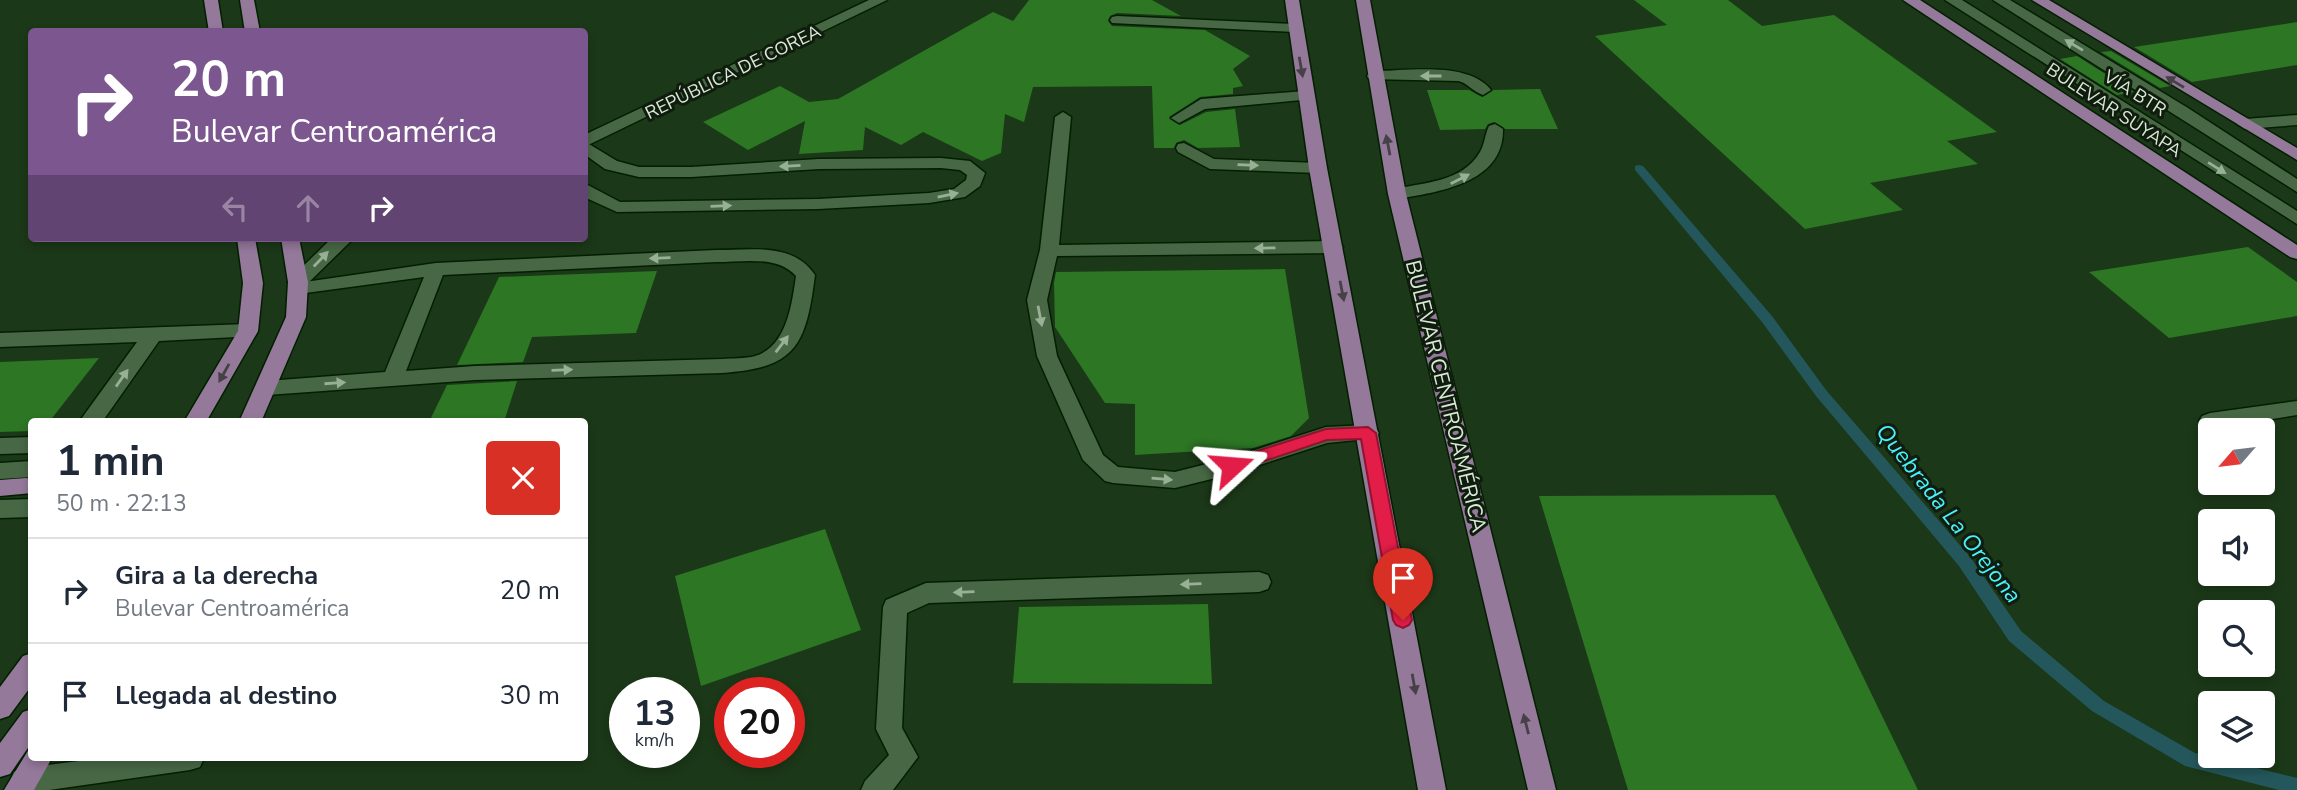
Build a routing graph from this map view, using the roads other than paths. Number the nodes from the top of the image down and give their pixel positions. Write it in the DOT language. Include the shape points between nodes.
graph roads {
  1 [pos="211,0"];
  2 [pos="247,0"];
  3 [pos="880,0"];
  4 [pos="1292,0"];
  5 [pos="1363,0"];
  6 [pos="1910,0"];
  7 [pos="1932,0"];
  8 [pos="1952,0"];
  9 [pos="2000,0"];
  10 [pos="2039,0"];
  11 [pos="1117,20"];
  12 [pos="1294,27"];
  13 [pos="215,28"];
  14 [pos="252,28"];
  15 [pos="1375,75"];
  16 [pos="1483,90"];
  17 [pos="1306,96"];
  18 [pos="1063,117"];
  19 [pos="1179,118"];
  20 [pos="2297,120"];
  21 [pos="2245,124"];
  22 [pos="1495,129"];
  23 [pos="588,142"];
  24 [pos="588,147"];
  25 [pos="1184,148"];
  26 [pos="2297,155"];
  27 [pos="1318,168"];
  28 [pos="2297,187"];
  29 [pos="588,190"];
  30 [pos="1397,194"];
  31 [pos="2297,219"];
  32 [pos="2297,240"];
  33 [pos="247,242"];
  34 [pos="291,242"];
  35 [pos="338,242"];
  36 [pos="1334,247"];
  37 [pos="1049,250"];
  38 [pos="2297,253"];
  39 [pos="436,269"];
  40 [pos="298,285"];
  41 [pos="248,331"];
  42 [pos="153,334"];
  43 [pos="0,340"];
  44 [pos="393,379"];
  45 [pos="267,388"];
  46 [pos="2297,408"];
  47 [pos="199,415"];
  48 [pos="93,418"];
  49 [pos="252,418"];
  50 [pos="2230,418"];
  51 [pos="1368,433"];
  52 [pos="28,444"];
  53 [pos="0,446"];
  54 [pos="0,471"];
  55 [pos="28,487"];
  56 [pos="0,488"];
  57 [pos="28,488"];
  58 [pos="28,489"];
  59 [pos="0,509"];
  60 [pos="1259,582"];
  61 [pos="28,670"];
  62 [pos="0,708"];
  63 [pos="28,726"];
  64 [pos="37,761"];
  65 [pos="171,761"];
  66 [pos="0,765"];
  67 [pos="21,785"];
  68 [pos="1432,785"];
  69 [pos="875,790"];
  70 [pos="1542,790"];
  1 -- 13 [label="main road"];
  2 -- 14 [label="main road"];
  3 -- 23 [label="street, REPÚBLICA DE COREA"];
  4 -- 12 [label="main road"];
  5 -- 15 [label="main road, BULEVAR CENTROAMÉRICA"];
  6 -- 38 [label="main road, BULEVAR SUYAPA"];
  7 -- 32 [label="main road"];
  8 -- 31 [label="street, VÍA BTR, one-way"];
  28 -- 9 [label="street, VÍA BTR, one-way"];
  21 -- 10 [label="main road, one-way"];
  11 -- 12 [label="street"];
  12 -- 17 [label="main road, one-way"];
  16 -- 15 [label="street, one-way" via="1458,76"];
  30 -- 15 [label="main road, BULEVAR CENTROAMÉRICA, one-way"];
  17 -- 19 [label="street" via="1201,104"];
  17 -- 27 [label="main road"];
  18 -- 37 [label="street"];
  20 -- 21 [label="street"];
  21 -- 26 [label="main road"];
  30 -- 22 [label="street, one-way" via="1460,182 1480,165 1496,140"];
  29 -- 24 [label="street, one-way" via="617,207 818,204 959,193 974,182 976,173 964,165 941,163 639,172 611,165"];
  25 -- 27 [label="street, one-way" via="1210,164"];
  27 -- 36 [label="main road"];
  70 -- 30 [label="main road, BULEVAR CENTROAMÉRICA, one-way"];
  33 -- 41 [label="main road" via="253,282"];
  34 -- 40 [label="main road"];
  40 -- 35 [label="street, one-way"];
  36 -- 37 [label="street, one-way"];
  36 -- 51 [label="main road, one-way"];
  37 -- 51 [label="street, one-way" via="1037,300 1047,356 1094,460 1113,475 1175,480 1326,435"];
  39 -- 40 [label="street"];
  39 -- 44 [label="street"];
  44 -- 39 [label="street, one-way" via="761,362 784,346 801,310 806,275 794,262 775,256"];
  40 -- 45 [label="main road" via="296,317"];
  41 -- 42 [label="street"];
  41 -- 47 [label="main road, one-way"];
  42 -- 43 [label="street"];
  48 -- 42 [label="street, one-way"];
  45 -- 44 [label="street, one-way"];
  45 -- 49 [label="main road"];
  46 -- 50 [label="street"];
  51 -- 68 [label="main road, one-way"];
  52 -- 53 [label="street"];
  54 -- 55 [label="street"];
  56 -- 57 [label="main road"];
  58 -- 59 [label="street"];
  60 -- 69 [label="street, one-way" via="926,593 895,607 888,729 904,757"];
  61 -- 62 [label="main road"];
  63 -- 66 [label="main road"];
  64 -- 67 [label="main road"];
  65 -- 67 [label="street"];
}
